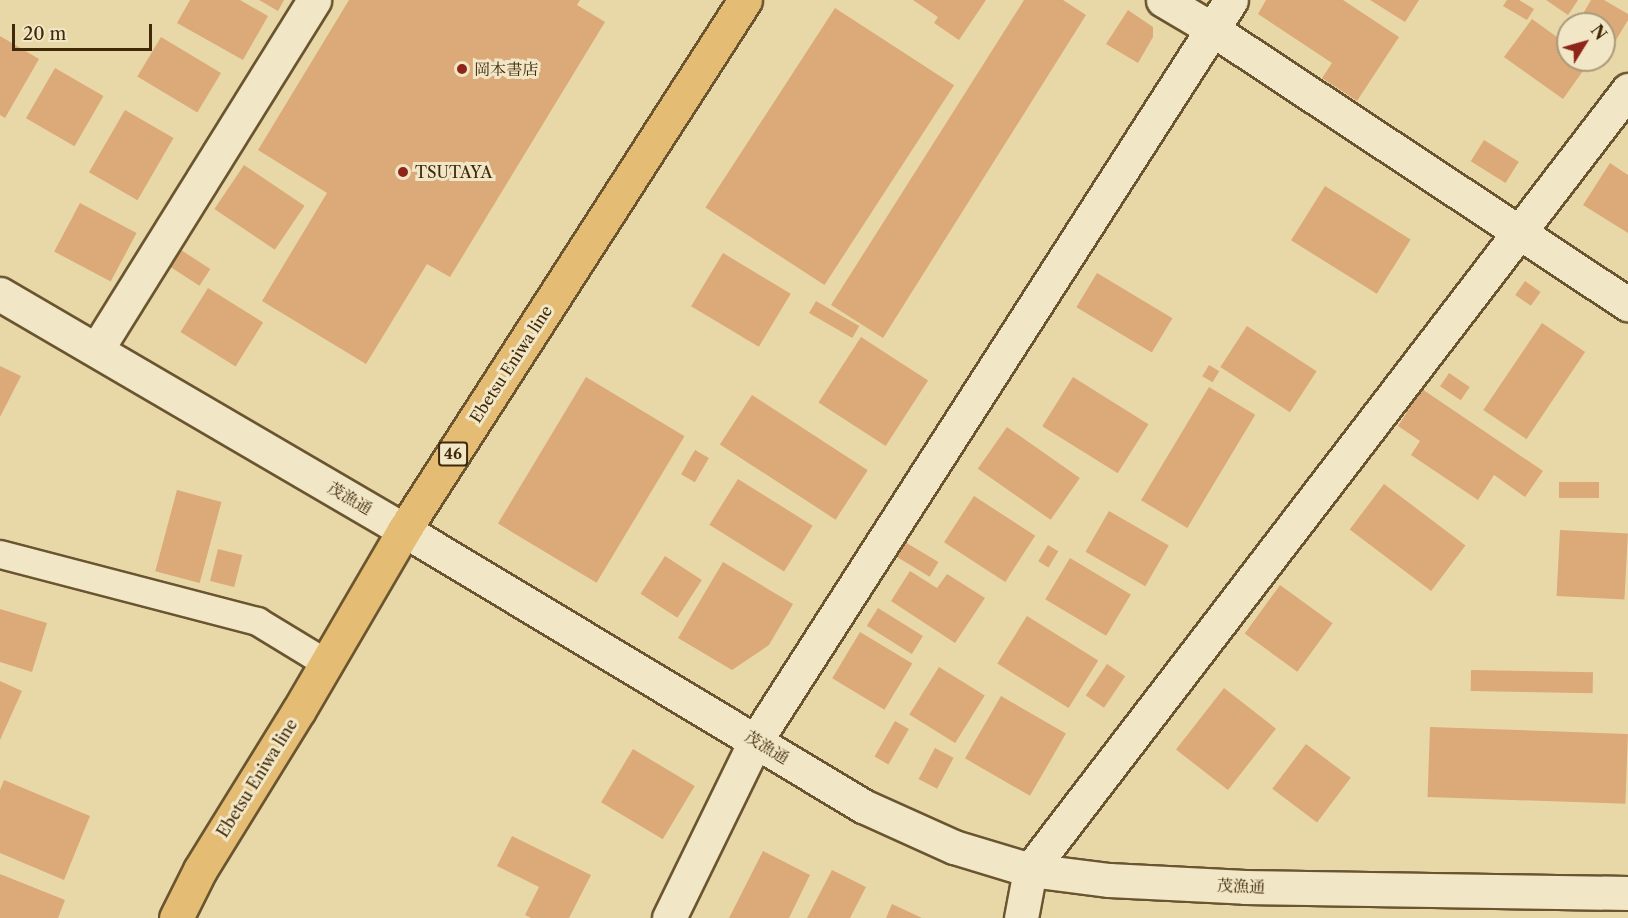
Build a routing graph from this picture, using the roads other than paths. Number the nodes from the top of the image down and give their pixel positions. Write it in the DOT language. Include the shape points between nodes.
graph roads {
  1 [pos="314,0"];
  2 [pos="745,0"];
  3 [pos="1162,0"];
  4 [pos="1230,0"];
  5 [pos="1212,29"];
  6 [pos="1628,90"];
  7 [pos="1518,233"];
  8 [pos="0,294"];
  9 [pos="1628,304"];
  10 [pos="98,349"];
  11 [pos="404,530"];
  12 [pos="0,554"];
  13 [pos="326,663"];
  14 [pos="756,740"];
  15 [pos="1030,870"];
  16 [pos="1628,893"];
  17 [pos="176,918"];
  18 [pos="669,918"];
  19 [pos="1022,918"];
  1 -- 10 [label="street"];
  2 -- 11 [label="main road, Ebetsu Eniwa line / 46"];
  3 -- 5 [label="street"];
  4 -- 5 [label="street"];
  5 -- 7 [label="street"];
  5 -- 14 [label="street"];
  6 -- 7 [label="street"];
  7 -- 9 [label="street"];
  7 -- 15 [label="street"];
  8 -- 10 [label="street, 茂漁通"];
  10 -- 11 [label="street, 茂漁通"];
  11 -- 13 [label="main road, Ebetsu Eniwa line / 46"];
  11 -- 14 [label="street, 茂漁通"];
  12 -- 13 [label="lane" via="257,621"];
  13 -- 17 [label="main road, Ebetsu Eniwa line / 46" via="200,870"];
  14 -- 15 [label="street, 茂漁通" via="863,806 954,847"];
  14 -- 18 [label="street"];
  15 -- 16 [label="street, 茂漁通" via="1109,880 1245,887"];
  15 -- 19 [label="street"];
}
